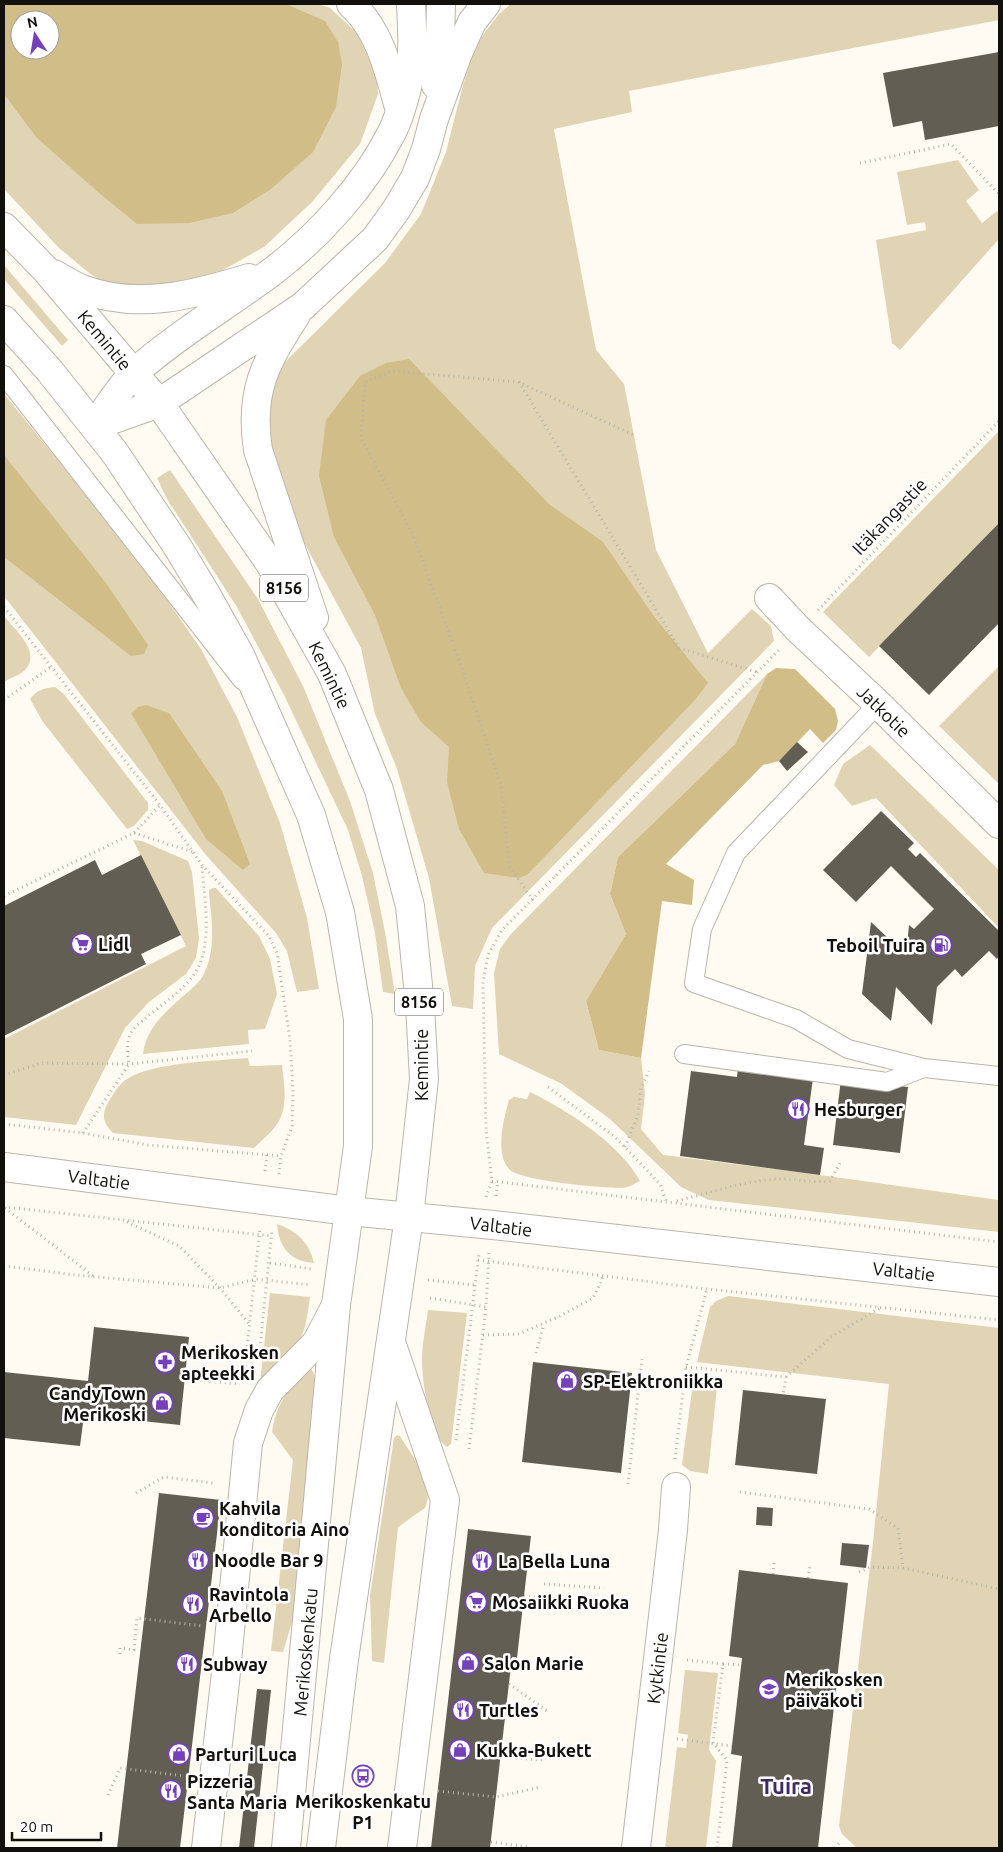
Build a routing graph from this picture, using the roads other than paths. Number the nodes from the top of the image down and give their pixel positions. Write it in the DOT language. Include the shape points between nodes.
graph roads {
  1 [pos="351,4"];
  2 [pos="411,4"];
  3 [pos="440,4"];
  4 [pos="486,4"];
  5 [pos="400,111"];
  6 [pos="434,118"];
  7 [pos="4,226"];
  8 [pos="45,269"];
  9 [pos="274,270"];
  10 [pos="303,306"];
  11 [pos="4,320"];
  12 [pos="134,373"];
  13 [pos="4,375"];
  14 [pos="159,403"];
  15 [pos="94,426"];
  16 [pos="769,598"];
  17 [pos="332,674"];
  18 [pos="878,704"];
  19 [pos="266,711"];
  20 [pos="999,824"];
  21 [pos="684,1054"];
  22 [pos="924,1068"];
  23 [pos="999,1076"];
  24 [pos="4,1167"];
  25 [pos="349,1211"];
  26 [pos="409,1217"];
  27 [pos="999,1282"];
  28 [pos="336,1306"];
  29 [pos="391,1342"];
  30 [pos="676,1487"];
  31 [pos="206,1848"];
  32 [pos="286,1848"];
  33 [pos="321,1848"];
  34 [pos="402,1848"];
  35 [pos="636,1848"];
  1 -- 5 [label="main road" via="376,35"];
  2 -- 5 [label="main road" via="413,44 409,78"];
  3 -- 6 [label="main road"];
  4 -- 6 [label="main road" via="472,22"];
  5 -- 9 [label="main road" via="392,133 348,198 322,227"];
  6 -- 10 [label="main road" via="415,178 396,210 375,239"];
  7 -- 8 [label="main road, Kemintie / 8156"];
  8 -- 9 [label="main road" via="81,289 113,298 144,301 217,288"];
  8 -- 12 [label="main road, Kemintie / 8156"];
  9 -- 12 [label="main road"];
  10 -- 14 [label="main road"];
  10 -- 17 [label="main road" via="278,342 261,377 255,430 258,450"];
  11 -- 15 [label="main road"];
  12 -- 14 [label="main road, Kemintie / 8156"];
  12 -- 15 [label="main road"];
  13 -- 19 [label="lane"];
  14 -- 15 [label="main road"];
  14 -- 17 [label="main road, Kemintie / 8156" via="269,562"];
  15 -- 19 [label="main road" via="206,594"];
  16 -- 18 [label="main road, Jatkotie"];
  17 -- 26 [label="main road, Kemintie / 8156" via="379,790 410,906 424,1079"];
  18 -- 20 [label="main road, Jatkotie"];
  18 -- 22 [label="lane" via="736,853 702,929 694,983 796,1019 848,1048"];
  19 -- 25 [label="main road" via="311,815 340,912 358,1019 358,1146"];
  21 -- 22 [label="lane" via="887,1082"];
  22 -- 23 [label="lane"];
  24 -- 25 [label="main road, Valtatie"];
  25 -- 26 [label="main road, Valtatie"];
  25 -- 28 [label="main road, Merikoskenkatu"];
  26 -- 27 [label="main road, Valtatie"];
  26 -- 29 [label="main road"];
  28 -- 31 [label="main road, Merikoskenkatu" via="317,1342 270,1390 248,1443"];
  28 -- 32 [label="main road, Merikoskenkatu"];
  29 -- 33 [label="main road" via="344,1659"];
  29 -- 34 [label="main road" via="445,1500"];
  30 -- 35 [label="main road, Kytkintie"];
}
